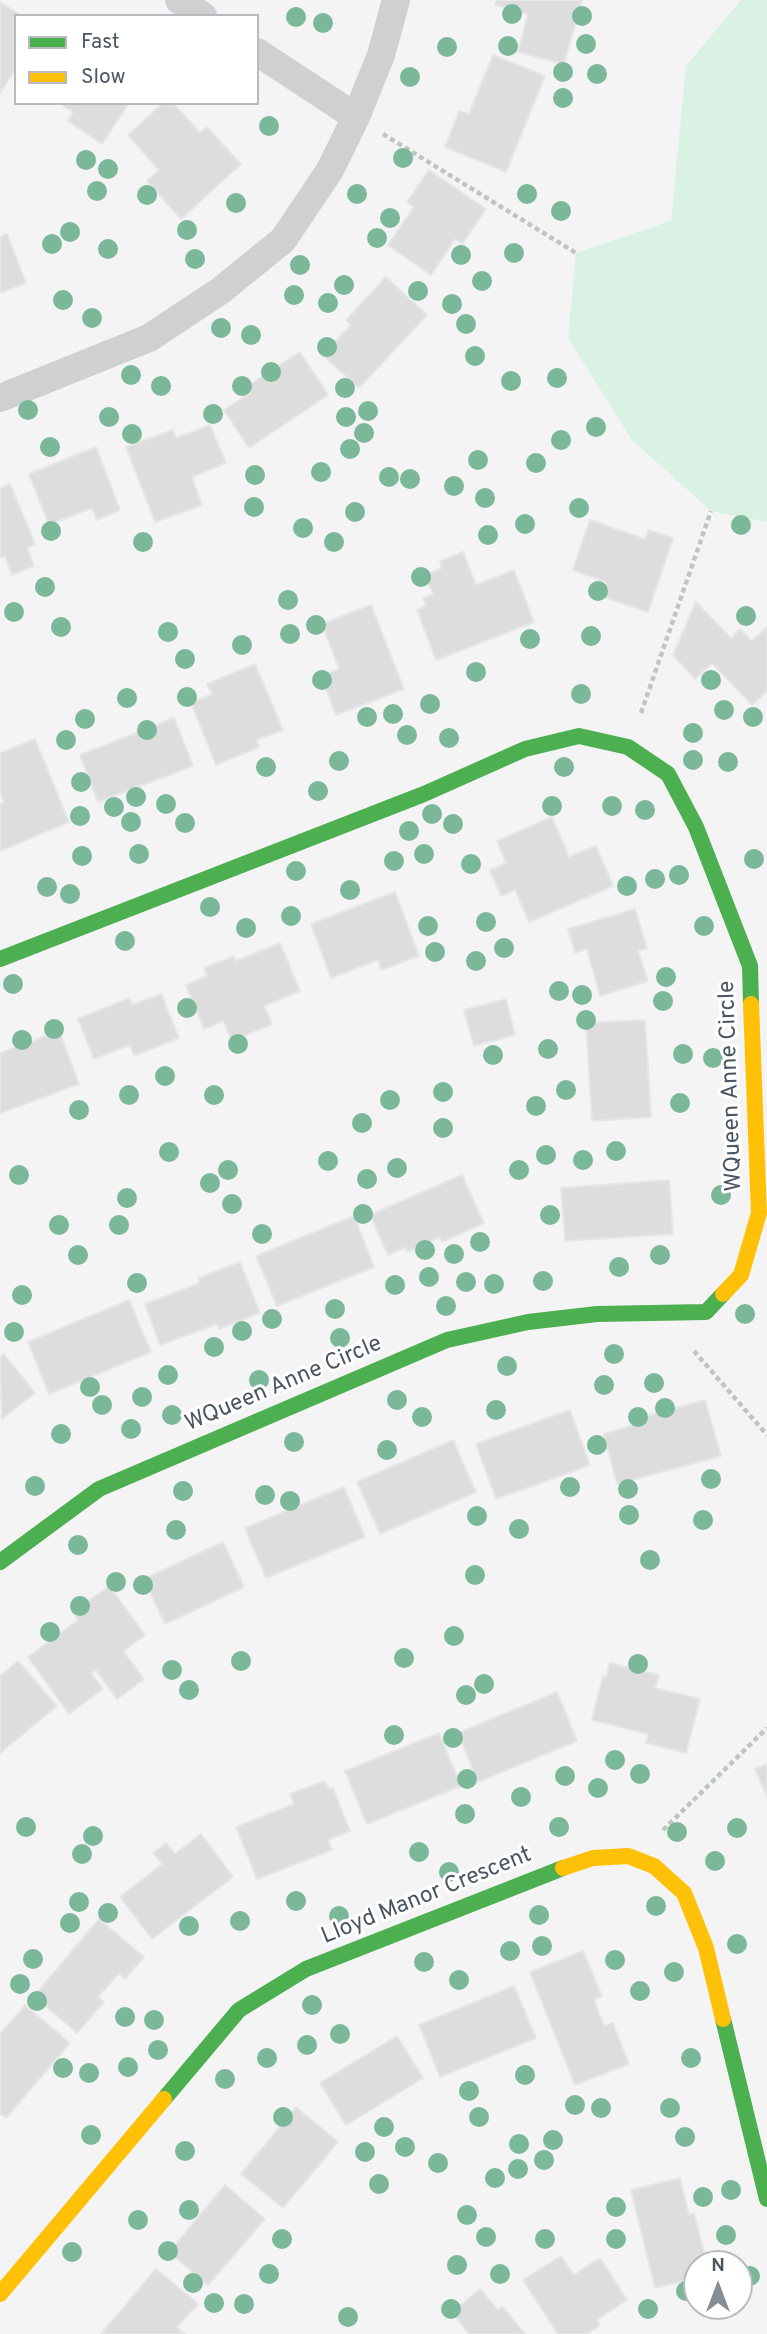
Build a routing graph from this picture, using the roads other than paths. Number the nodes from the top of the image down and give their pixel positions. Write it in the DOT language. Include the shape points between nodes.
graph roads {
  1 [pos="179,0"];
  2 [pos="396,0"];
  3 [pos="200,14"];
  4 [pos="259,53"];
  5 [pos="356,117"];
  6 [pos="0,398"];
  7 [pos="0,959"];
  8 [pos="0,1562"];
  9 [pos="767,2199"];
  10 [pos="0,2294"];
  1 -- 3 [label="street"];
  2 -- 5 [label="street" via="381,55"];
  4 -- 5 [label="street"];
  5 -- 6 [label="street" via="330,170 283,240 220,291 149,338"];
  7 -- 8 [label="street, WQueen Anne Circle" via="424,794 526,749 579,736 628,747 668,774 696,827 750,966 759,1213 741,1275 706,1312 583,1315 447,1340 99,1489"];
  9 -- 10 [label="street, Lloyd Manor Crescent" via="706,1948 684,1893 654,1866 628,1856 593,1858 306,1969 239,2010"];
}
